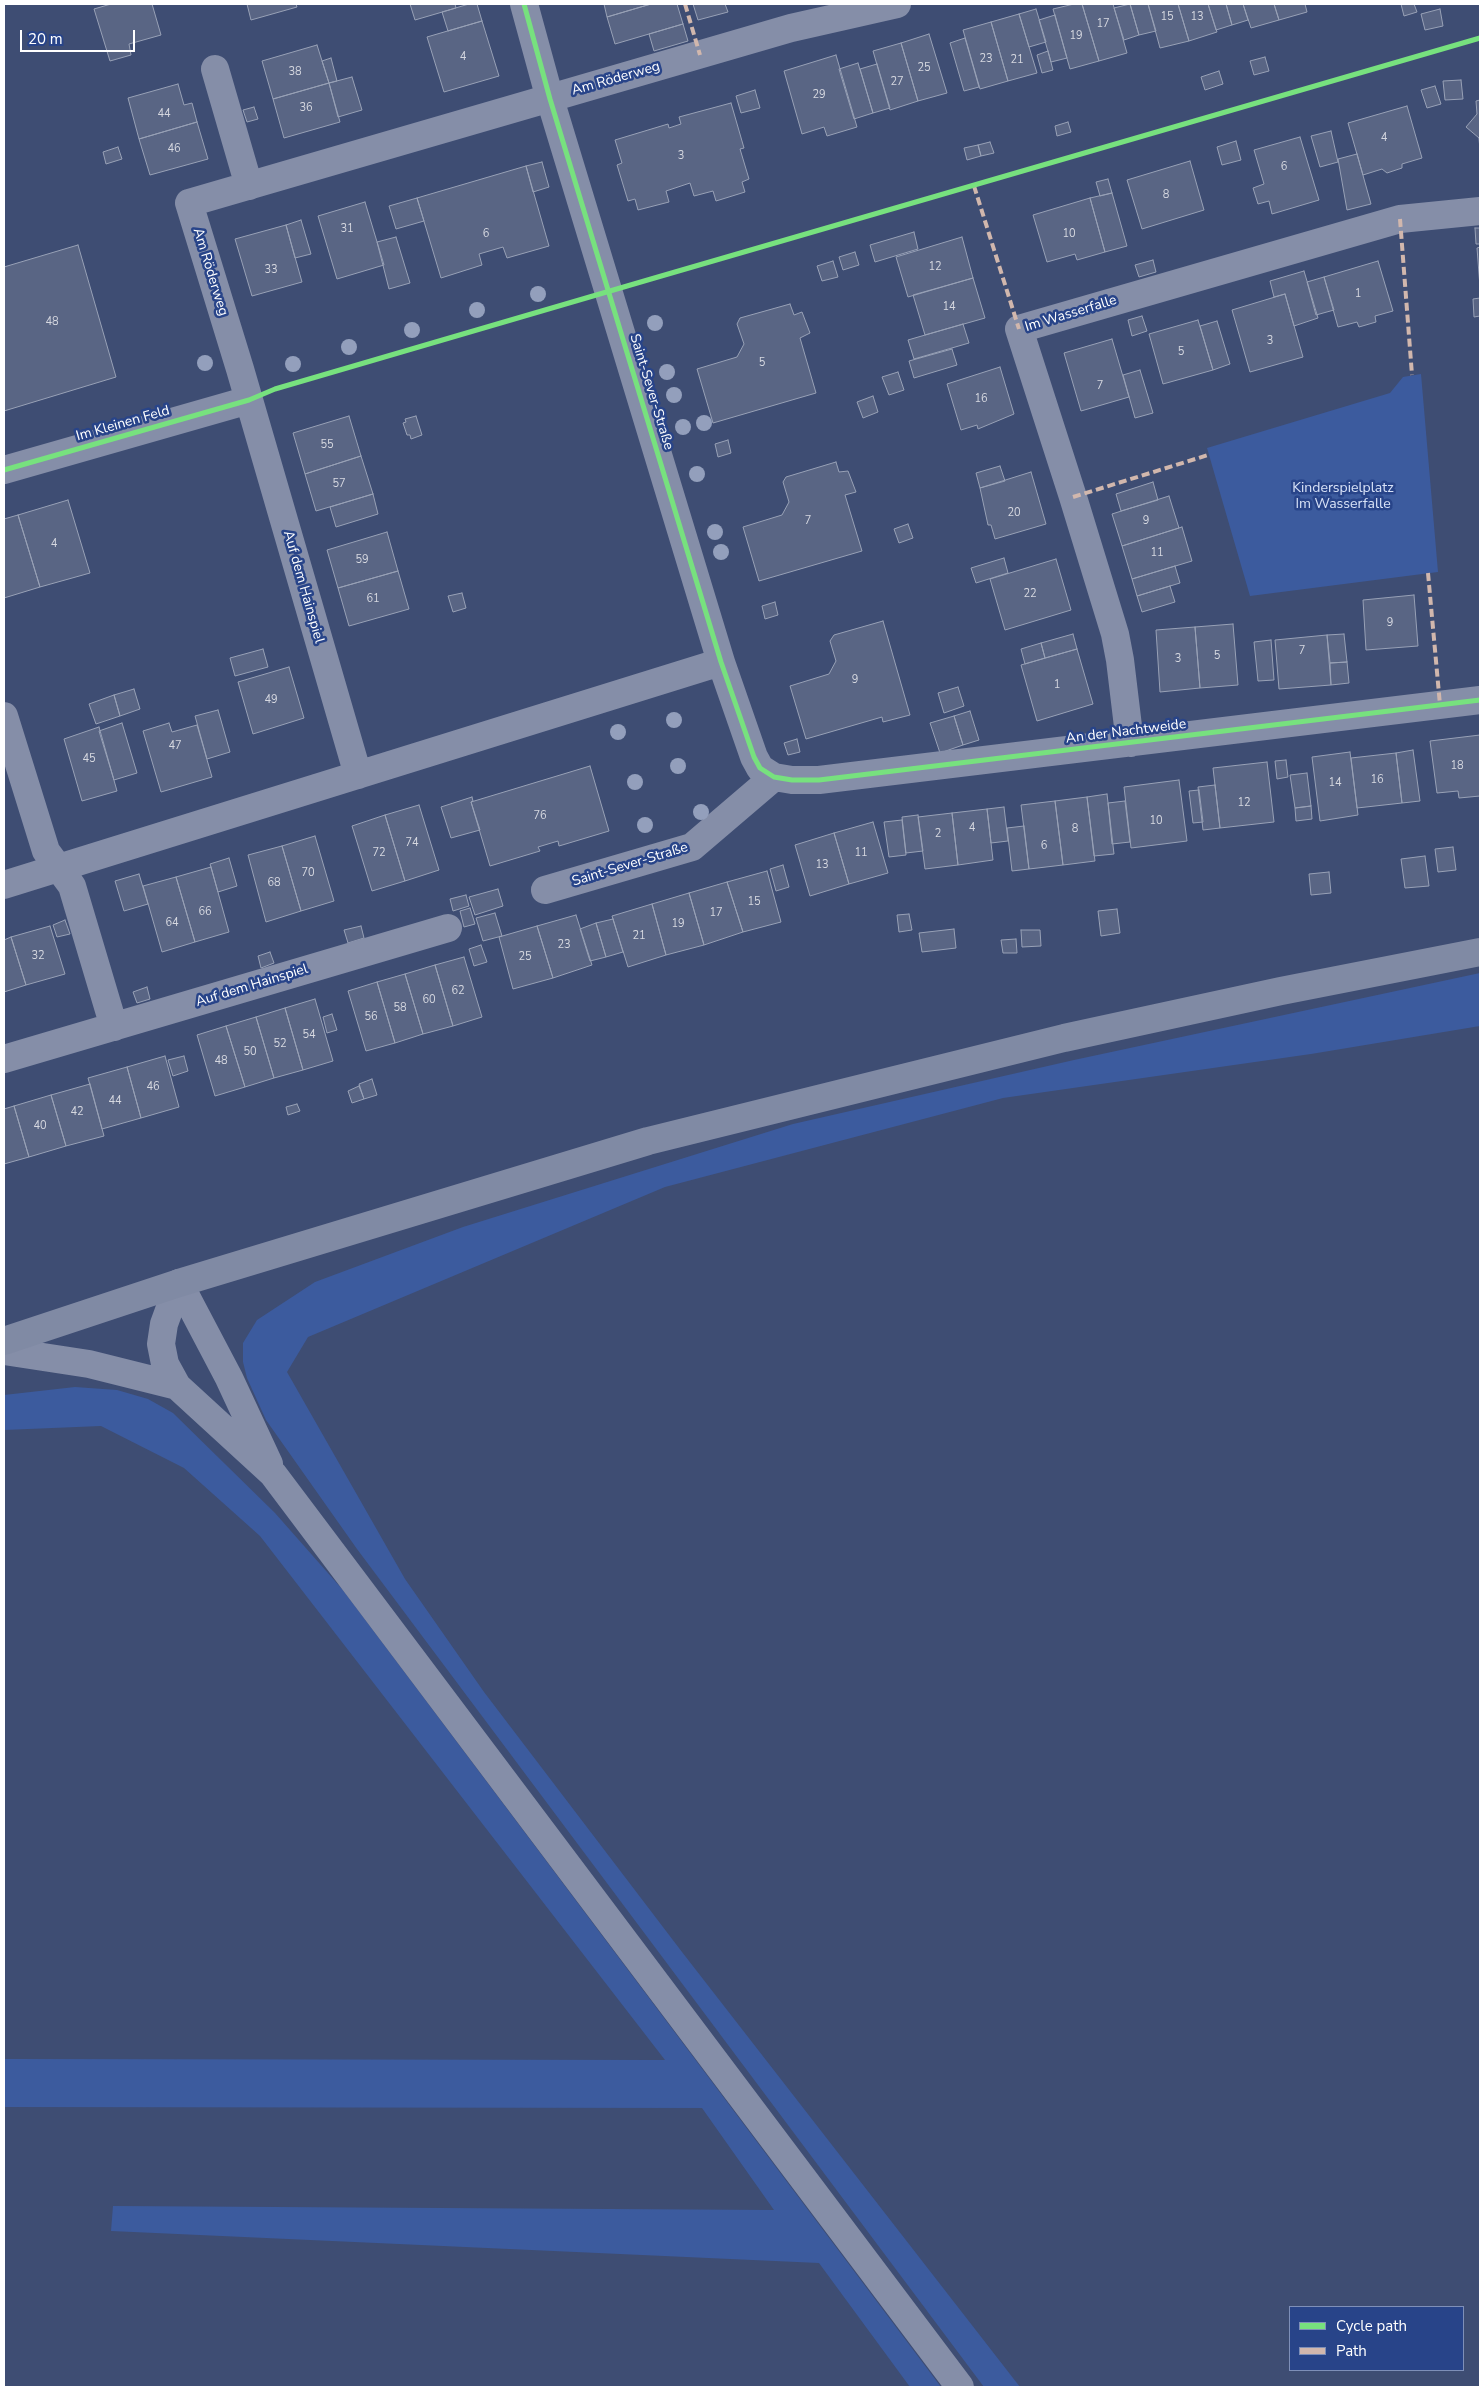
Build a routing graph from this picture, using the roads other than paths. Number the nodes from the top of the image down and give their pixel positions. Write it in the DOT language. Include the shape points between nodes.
graph roads {
  1 [pos="524,4"];
  2 [pos="897,4"];
  3 [pos="215,69"];
  4 [pos="550,99"];
  5 [pos="249,186"];
  6 [pos="1480,211"];
  7 [pos="249,400"];
  8 [pos="4,470"];
  9 [pos="721,662"];
  10 [pos="1480,700"];
  11 [pos="4,716"];
  12 [pos="1130,743"];
  13 [pos="358,775"];
  14 [pos="774,776"];
  15 [pos="60,868"];
  16 [pos="4,884"];
  17 [pos="545,890"];
  18 [pos="448,928"];
  19 [pos="1480,952"];
  20 [pos="114,1027"];
  21 [pos="4,1059"];
  22 [pos="179,1283"];
  23 [pos="4,1341"];
  24 [pos="4,1351"];
  25 [pos="177,1386"];
  26 [pos="273,1474"];
  27 [pos="960,2387"];
  1 -- 4 [label="street, Saint-Sever-Straße"];
  2 -- 4 [label="street, Am Röderweg" via="791,28"];
  3 -- 5 [label="street"];
  4 -- 5 [label="street, Am Röderweg"];
  4 -- 9 [label="street, Saint-Sever-Straße"];
  5 -- 7 [label="street, Am Röderweg" via="189,204"];
  6 -- 12 [label="street, Im Wasserfalle" via="1400,219 1019,329 1074,497 1114,634"];
  7 -- 8 [label="street, Im Kleinen Feld"];
  7 -- 13 [label="street, Auf dem Hainspiel"];
  9 -- 13 [label="street"];
  9 -- 14 [label="street, Saint-Sever-Straße" via="754,757 760,768"];
  10 -- 12 [label="street, An der Nachtweide"];
  11 -- 15 [label="street" via="46,851"];
  12 -- 14 [label="street, An der Nachtweide" via="819,780"];
  13 -- 15 [label="street"];
  14 -- 17 [label="street, Saint-Sever-Straße" via="692,847"];
  15 -- 16 [label="street"];
  15 -- 20 [label="street" via="72,886"];
  18 -- 20 [label="street, Auf dem Hainspiel"];
  19 -- 22 [label="main road" via="1064,1038 648,1141"];
  20 -- 21 [label="street, Auf dem Hainspiel"];
  22 -- 23 [label="main road"];
  22 -- 25 [label="street" via="164,1324 161,1344 165,1364"];
  22 -- 26 [label="street" via="229,1378"];
  24 -- 25 [label="street" via="89,1364"];
  25 -- 26 [label="street"];
  26 -- 27 [label="street"];
}
